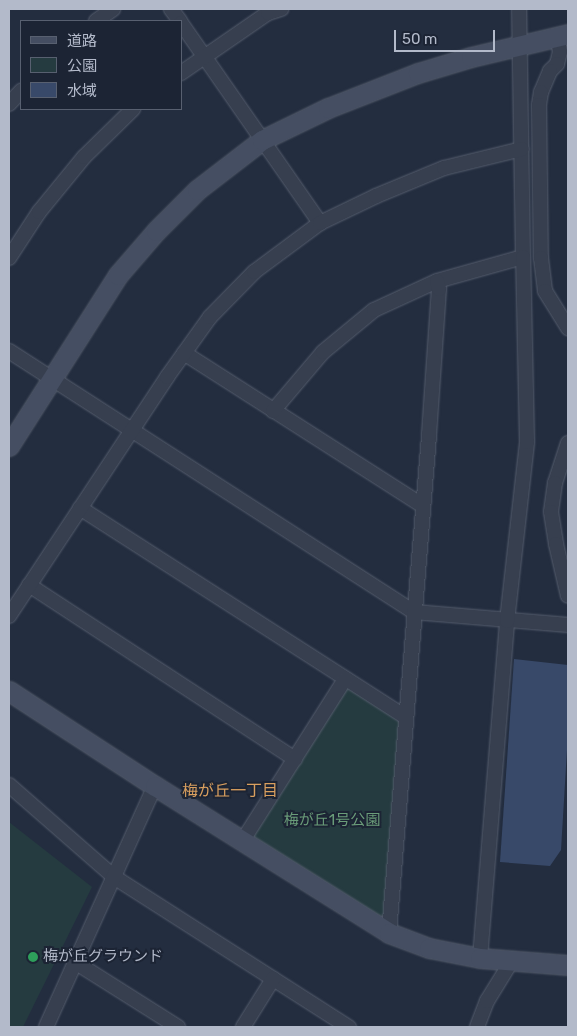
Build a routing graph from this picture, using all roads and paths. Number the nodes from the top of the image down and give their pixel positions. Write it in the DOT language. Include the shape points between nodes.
graph roads {
  1 [pos="113,9"];
  2 [pos="172,9"];
  3 [pos="281,9"];
  4 [pos="520,9"];
  5 [pos="97,20"];
  6 [pos="180,20"];
  7 [pos="182,24"];
  8 [pos="563,35"];
  9 [pos="518,45"];
  10 [pos="204,57"];
  11 [pos="182,72"];
  12 [pos="20,92"];
  13 [pos="9,104"];
  14 [pos="132,110"];
  15 [pos="262,140"];
  16 [pos="522,149"];
  17 [pos="320,223"];
  18 [pos="523,257"];
  19 [pos="9,258"];
  20 [pos="437,281"];
  21 [pos="568,328"];
  22 [pos="9,351"];
  23 [pos="184,353"];
  24 [pos="51,379"];
  25 [pos="272,411"];
  26 [pos="131,431"];
  27 [pos="568,443"];
  28 [pos="9,446"];
  29 [pos="423,506"];
  30 [pos="80,508"];
  31 [pos="29,585"];
  32 [pos="568,596"];
  33 [pos="414,612"];
  34 [pos="9,616"];
  35 [pos="507,621"];
  36 [pos="568,625"];
  37 [pos="346,679"];
  38 [pos="9,691"];
  39 [pos="406,717"];
  40 [pos="295,759"];
  41 [pos="9,785"];
  42 [pos="155,786"];
  43 [pos="243,840"];
  44 [pos="114,877"];
  45 [pos="389,933"];
  46 [pos="480,958"];
  47 [pos="75,962"];
  48 [pos="511,962"];
  49 [pos="568,965"];
  50 [pos="273,979"];
  51 [pos="46,1027"];
  52 [pos="178,1027"];
  53 [pos="243,1027"];
  54 [pos="349,1027"];
  55 [pos="477,1027"];
  1 -- 5 [label="street"];
  2 -- 6 [label="street"];
  3 -- 10 [label="street" via="268,13"];
  4 -- 9 [label="street"];
  7 -- 10 [label="street"];
  8 -- 9 [label="street"];
  8 -- 21 [label="street" via="557,64 550,71 539,105 541,258 545,291"];
  9 -- 15 [label="street" via="418,73 328,108"];
  9 -- 16 [label="street"];
  10 -- 11 [label="street"];
  10 -- 15 [label="street"];
  12 -- 13 [label="street"];
  14 -- 19 [label="street" via="84,157 39,212"];
  15 -- 17 [label="street"];
  15 -- 24 [label="street" via="197,190 156,231 118,275"];
  16 -- 17 [label="street" via="444,168"];
  16 -- 18 [label="street"];
  17 -- 23 [label="street" via="236,289 210,317"];
  18 -- 20 [label="street"];
  18 -- 35 [label="street" via="527,442"];
  20 -- 25 [label="street" via="374,310 323,352"];
  20 -- 29 [label="street"];
  22 -- 24 [label="street"];
  23 -- 25 [label="street"];
  23 -- 26 [label="street"];
  24 -- 26 [label="street"];
  24 -- 28 [label="street"];
  25 -- 29 [label="street"];
  26 -- 30 [label="street"];
  26 -- 33 [label="street"];
  27 -- 32 [label="street" via="555,483 551,512"];
  29 -- 33 [label="street"];
  30 -- 31 [label="street"];
  30 -- 37 [label="street"];
  31 -- 34 [label="street"];
  31 -- 40 [label="street"];
  33 -- 35 [label="street"];
  33 -- 39 [label="street"];
  35 -- 36 [label="street"];
  35 -- 46 [label="street"];
  37 -- 39 [label="street"];
  37 -- 40 [label="street"];
  38 -- 42 [label="street"];
  39 -- 45 [label="street"];
  40 -- 43 [label="street"];
  41 -- 44 [label="street"];
  42 -- 43 [label="street"];
  42 -- 44 [label="street"];
  43 -- 45 [label="street"];
  44 -- 47 [label="street"];
  44 -- 50 [label="street"];
  45 -- 46 [label="street" via="429,948"];
  46 -- 48 [label="street"];
  47 -- 51 [label="street"];
  47 -- 52 [label="street"];
  48 -- 49 [label="street"];
  48 -- 55 [label="street" via="487,1001"];
  50 -- 53 [label="street"];
  50 -- 54 [label="street"];
}
